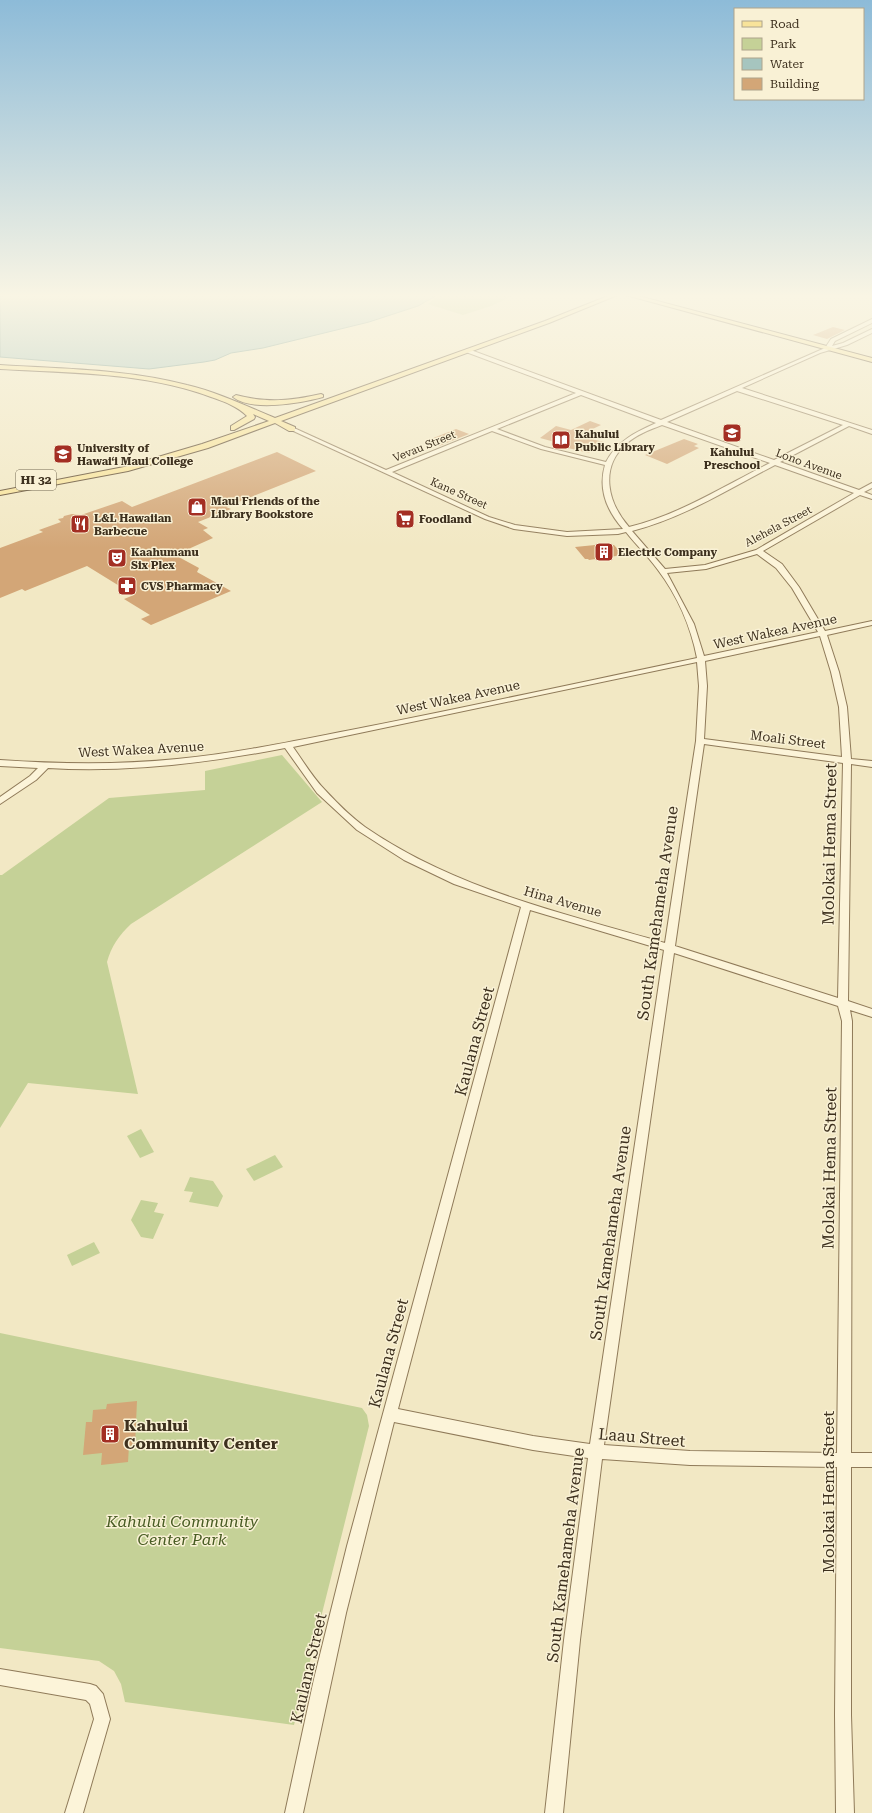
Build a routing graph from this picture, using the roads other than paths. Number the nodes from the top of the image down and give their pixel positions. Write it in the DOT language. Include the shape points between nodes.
graph roads {
  1 [pos="140,379"];
  2 [pos="176,379"];
  3 [pos="369,379"];
  4 [pos="391,379"];
  5 [pos="543,379"];
  6 [pos="761,379"];
  7 [pos="192,381"];
  8 [pos="379,383"];
  9 [pos="183,386"];
  10 [pos="738,389"];
  11 [pos="226,393"];
  12 [pos="581,393"];
  13 [pos="321,396"];
  14 [pos="236,404"];
  15 [pos="297,412"];
  16 [pos="266,416"];
  17 [pos="275,420"];
  18 [pos="660,422"];
  19 [pos="849,424"];
  20 [pos="234,428"];
  21 [pos="292,429"];
  22 [pos="490,429"];
  23 [pos="872,432"];
  24 [pos="241,433"];
  25 [pos="776,463"];
  26 [pos="608,464"];
  27 [pos="386,472"];
  28 [pos="872,485"];
  29 [pos="0,487"];
  30 [pos="0,493"];
  31 [pos="859,493"];
  32 [pos="872,497"];
  33 [pos="628,530"];
  34 [pos="758,551"];
  35 [pos="663,571"];
  36 [pos="872,623"];
  37 [pos="823,634"];
  38 [pos="700,660"];
  39 [pos="700,741"];
  40 [pos="288,746"];
  41 [pos="847,760"];
  42 [pos="0,763"];
  43 [pos="872,764"];
  44 [pos="46,765"];
  45 [pos="0,801"];
  46 [pos="526,906"];
  47 [pos="671,948"];
  48 [pos="843,1003"];
  49 [pos="872,1013"];
  50 [pos="389,1414"];
  51 [pos="596,1452"];
  52 [pos="844,1460"];
  53 [pos="872,1460"];
  54 [pos="0,1678"];
  55 [pos="74,1813"];
  56 [pos="294,1813"];
  57 [pos="554,1813"];
  58 [pos="845,1813"];
  1 -- 9 [label="main road"];
  2 -- 7 [label="main road"];
  3 -- 8 [label="main road"];
  3 -- 13 [label="main road, HI 32"];
  4 -- 8 [label="main road, HI 32"];
  5 -- 12 [label="street, Lono Avenue"];
  6 -- 10 [label="street"];
  7 -- 9 [label="main road"];
  7 -- 11 [label="main road"];
  8 -- 15 [label="main road, HI 32"];
  9 -- 14 [label="main road"];
  10 -- 18 [label="street"];
  10 -- 19 [label="street"];
  11 -- 13 [label="main road" via="248,401 271,404"];
  11 -- 16 [label="main road"];
  12 -- 18 [label="street, Lono Avenue"];
  12 -- 22 [label="street, Vevau Street"];
  13 -- 16 [label="main road, HI 32"];
  14 -- 16 [label="main road"];
  14 -- 20 [label="main road" via="251,416"];
  15 -- 17 [label="main road, HI 32"];
  15 -- 21 [label="main road" via="288,421"];
  16 -- 17 [label="main road"];
  16 -- 20 [label="main road, HI 32"];
  17 -- 21 [label="main road"];
  17 -- 24 [label="main road, HI 32"];
  18 -- 25 [label="street, Lono Avenue"];
  18 -- 26 [label="street" via="623,444"];
  19 -- 23 [label="street"];
  19 -- 25 [label="street, Kane Street"];
  20 -- 29 [label="main road, HI 32" via="126,462"];
  21 -- 24 [label="main road" via="271,428"];
  21 -- 27 [label="street, Kane Street"];
  22 -- 26 [label="street" via="543,448"];
  22 -- 27 [label="street, Vevau Street"];
  24 -- 30 [label="main road, HI 32" via="125,469"];
  25 -- 31 [label="street, Lono Avenue"];
  25 -- 33 [label="street, Kane Street" via="674,515"];
  26 -- 33 [label="street, South Kamehameha Avenue" via="604,482 608,502"];
  27 -- 33 [label="street, Kane Street" via="483,517 514,527 567,534"];
  28 -- 31 [label="street, Alehela Street"];
  31 -- 32 [label="street, Lono Avenue"];
  31 -- 34 [label="street, Alehela Street"];
  33 -- 35 [label="street, South Kamehameha Avenue"];
  34 -- 35 [label="street, Alehela Street" via="706,567"];
  34 -- 37 [label="street, Molokai Hema Street" via="779,566 795,587"];
  35 -- 38 [label="street, South Kamehameha Avenue" via="694,634"];
  36 -- 37 [label="street, West Wakea Avenue"];
  37 -- 38 [label="street, West Wakea Avenue"];
  37 -- 41 [label="street, Molokai Hema Street" via="844,707"];
  38 -- 39 [label="street, South Kamehameha Avenue" via="703,694"];
  38 -- 40 [label="street, West Wakea Avenue"];
  39 -- 41 [label="street, Moali Street"];
  39 -- 47 [label="street, South Kamehameha Avenue"];
  40 -- 44 [label="street, West Wakea Avenue" via="164,763 117,766"];
  40 -- 46 [label="street, Hina Avenue" via="316,786 344,814 379,840 432,870"];
  41 -- 43 [label="street, Moali Street"];
  41 -- 48 [label="street, Molokai Hema Street"];
  42 -- 44 [label="street, West Wakea Avenue"];
  44 -- 45 [label="street" via="33,778"];
  46 -- 47 [label="street, Hina Avenue"];
  46 -- 50 [label="street, Kaulana Street" via="501,1007"];
  47 -- 48 [label="street, Hina Avenue"];
  47 -- 51 [label="street, South Kamehameha Avenue"];
  48 -- 49 [label="street, Hina Avenue"];
  48 -- 52 [label="street, Molokai Hema Street" via="847,1021"];
  50 -- 51 [label="street, Laau Street"];
  50 -- 56 [label="street, Kaulana Street" via="336,1617"];
  51 -- 52 [label="street, Laau Street" via="689,1459"];
  51 -- 57 [label="street, South Kamehameha Avenue" via="572,1640"];
  52 -- 53 [label="street, Laau Street"];
  52 -- 58 [label="street, Molokai Hema Street"];
  54 -- 55 [label="street" via="90,1692 97,1700 102,1718"];
}
